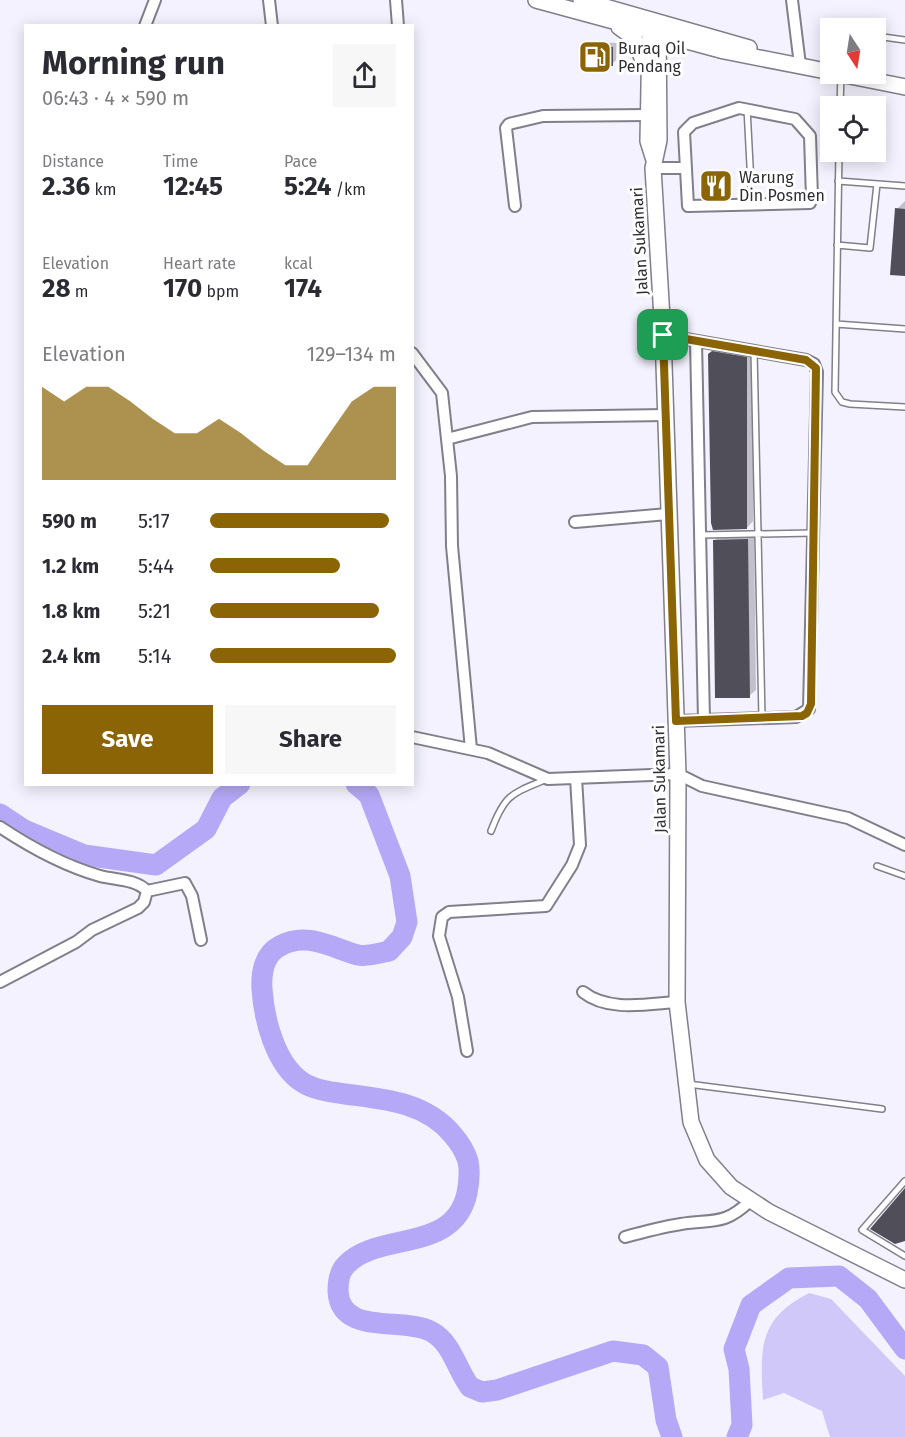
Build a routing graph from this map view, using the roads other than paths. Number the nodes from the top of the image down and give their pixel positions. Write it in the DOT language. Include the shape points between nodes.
graph roads {
  1 [pos="155,0"];
  2 [pos="269,0"];
  3 [pos="396,0"];
  4 [pos="536,0"];
  5 [pos="581,0"];
  6 [pos="792,0"];
  7 [pos="601,18"];
  8 [pos="146,24"];
  9 [pos="272,24"];
  10 [pos="398,24"];
  11 [pos="654,26"];
  12 [pos="886,37"];
  13 [pos="905,40"];
  14 [pos="698,44"];
  15 [pos="770,59"];
  16 [pos="800,65"];
  17 [pos="820,70"];
  18 [pos="655,76"];
  19 [pos="886,83"];
  20 [pos="905,87"];
  21 [pos="747,108"];
  22 [pos="648,115"];
  23 [pos="839,162"];
  24 [pos="654,164"];
  25 [pos="685,168"];
  26 [pos="838,181"];
  27 [pos="877,184"];
  28 [pos="905,186"];
  29 [pos="514,206"];
  30 [pos="752,206"];
  31 [pos="837,245"];
  32 [pos="836,324"];
  33 [pos="905,329"];
  34 [pos="663,335"];
  35 [pos="696,341"];
  36 [pos="754,351"];
  37 [pos="414,356"];
  38 [pos="905,407"];
  39 [pos="666,415"];
  40 [pos="447,439"];
  41 [pos="668,514"];
  42 [pos="575,522"];
  43 [pos="814,533"];
  44 [pos="758,534"];
  45 [pos="700,535"];
  46 [pos="762,718"];
  47 [pos="704,720"];
  48 [pos="676,721"];
  49 [pos="414,737"];
  50 [pos="471,749"];
  51 [pos="678,774"];
  52 [pos="576,778"];
  53 [pos="548,779"];
  54 [pos="0,827"];
  55 [pos="491,831"];
  56 [pos="905,845"];
  57 [pos="877,866"];
  58 [pos="905,876"];
  59 [pos="147,891"];
  60 [pos="201,940"];
  61 [pos="0,982"];
  62 [pos="583,992"];
  63 [pos="677,1002"];
  64 [pos="467,1051"];
  65 [pos="685,1083"];
  66 [pos="882,1109"];
  67 [pos="905,1181"];
  68 [pos="750,1201"];
  69 [pos="625,1238"];
  70 [pos="905,1256"];
  71 [pos="905,1280"];
  1 -- 8 [label="street"];
  2 -- 9 [label="street"];
  3 -- 10 [label="street"];
  4 -- 7 [label="street"];
  5 -- 11 [label="street"];
  6 -- 16 [label="street"];
  7 -- 11 [label="street"];
  7 -- 18 [label="street" via="634,38"];
  11 -- 14 [label="street"];
  11 -- 15 [label="street" via="743,45"];
  11 -- 18 [label="street, Jalan Sukamari"];
  12 -- 13 [label="lane"];
  14 -- 15 [label="street"];
  14 -- 18 [label="street" via="677,46"];
  15 -- 16 [label="street"];
  16 -- 17 [label="street"];
  18 -- 22 [label="street, Jalan Sukamari"];
  18 -- 24 [label="street, Jalan Sukamari" via="659,140"];
  19 -- 20 [label="street"];
  21 -- 25 [label="street" via="687,126"];
  21 -- 30 [label="lane"];
  21 -- 30 [label="street" via="795,119 811,141 810,203"];
  22 -- 24 [label="street, Jalan Sukamari" via="648,141"];
  22 -- 29 [label="street" via="543,116 506,126"];
  23 -- 26 [label="lane"];
  24 -- 25 [label="street"];
  24 -- 34 [label="street, Jalan Sukamari"];
  25 -- 30 [label="street" via="688,206"];
  26 -- 27 [label="lane"];
  26 -- 31 [label="lane"];
  27 -- 28 [label="lane"];
  27 -- 31 [label="lane" via="870,248"];
  31 -- 32 [label="lane"];
  32 -- 33 [label="lane"];
  32 -- 38 [label="lane" via="837,398 850,404"];
  34 -- 35 [label="street"];
  34 -- 39 [label="street, Jalan Sukamari"];
  35 -- 36 [label="street"];
  35 -- 45 [label="street"];
  36 -- 43 [label="street" via="806,360 816,368"];
  36 -- 44 [label="lane"];
  37 -- 40 [label="street" via="442,393"];
  39 -- 40 [label="street" via="532,417"];
  39 -- 41 [label="street, Jalan Sukamari"];
  40 -- 50 [label="street" via="452,546"];
  41 -- 42 [label="street"];
  41 -- 48 [label="street, Jalan Sukamari"];
  43 -- 44 [label="lane"];
  43 -- 46 [label="street" via="811,704 802,716"];
  44 -- 45 [label="lane"];
  44 -- 46 [label="lane"];
  45 -- 47 [label="street"];
  46 -- 47 [label="street"];
  47 -- 48 [label="street"];
  48 -- 51 [label="street, Jalan Sukamari"];
  49 -- 50 [label="street"];
  50 -- 53 [label="street"];
  51 -- 52 [label="street"];
  51 -- 56 [label="street" via="702,786 848,818"];
  51 -- 63 [label="street, Jalan Sukamari"];
  52 -- 53 [label="street"];
  52 -- 64 [label="street" via="580,845 546,906 449,912 442,916 439,936 458,997"];
  53 -- 55 [label="lane" via="518,792 501,805"];
  54 -- 59 [label="street" via="22,842 74,866 139,884"];
  57 -- 58 [label="lane"];
  59 -- 60 [label="street" via="185,884 192,896"];
  59 -- 61 [label="street" via="138,908"];
  62 -- 63 [label="street" via="601,1003"];
  63 -- 65 [label="street, Jalan Sukamari"];
  65 -- 66 [label="lane"];
  65 -- 68 [label="street, Jalan Sukamari" via="691,1122 707,1160"];
  67 -- 70 [label="lane" via="862,1230"];
  68 -- 69 [label="street" via="736,1214 720,1221 678,1224"];
  68 -- 71 [label="street, Jalan Sukamari"];
}
